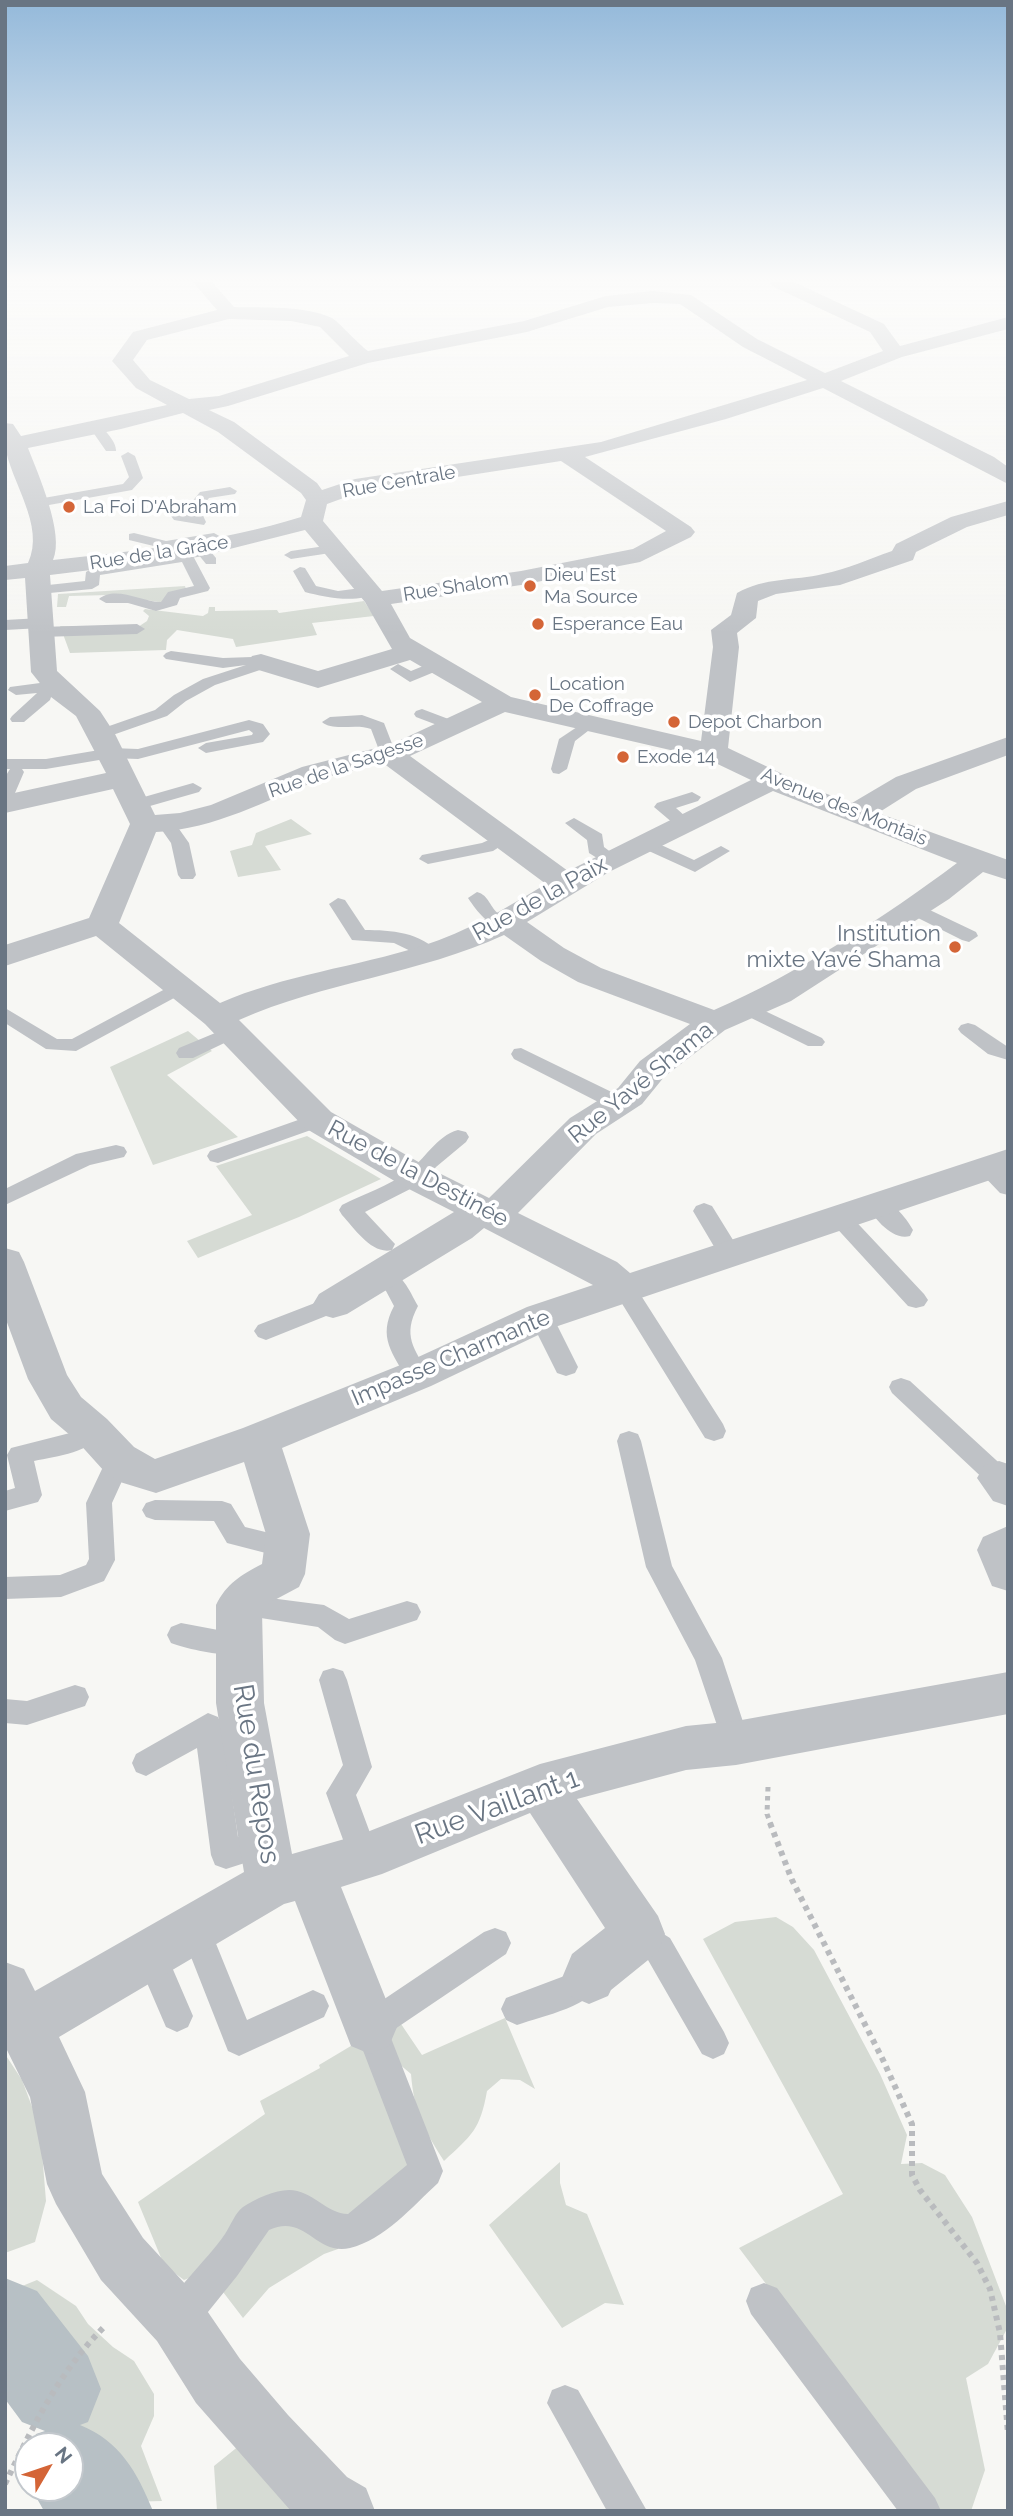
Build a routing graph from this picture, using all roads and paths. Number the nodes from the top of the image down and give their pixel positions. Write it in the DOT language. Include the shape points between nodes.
graph roads {
  1 [pos="172,399"];
  2 [pos="229,399"];
  3 [pos="766,399"];
  4 [pos="864,399"];
  5 [pos="187,407"];
  6 [pos="96,428"];
  7 [pos="10,437"];
  8 [pos="111,449"];
  9 [pos="567,455"];
  10 [pos="128,456"];
  11 [pos="1007,475"];
  12 [pos="230,491"];
  13 [pos="38,503"];
  14 [pos="171,507"];
  15 [pos="1008,508"];
  16 [pos="314,510"];
  17 [pos="134,537"];
  18 [pos="201,547"];
  19 [pos="332,549"];
  20 [pos="291,555"];
  21 [pos="300,570"];
  22 [pos="5,573"];
  23 [pos="38,579"];
  24 [pos="373,595"];
  25 [pos="106,599"];
  26 [pos="5,625"];
  27 [pos="41,627"];
  28 [pos="137,629"];
  29 [pos="171,656"];
  30 [pos="405,660"];
  31 [pos="264,662"];
  32 [pos="5,676"];
  33 [pos="48,682"];
  34 [pos="16,690"];
  35 [pos="502,702"];
  36 [pos="422,715"];
  37 [pos="18,719"];
  38 [pos="330,722"];
  39 [pos="589,724"];
  40 [pos="453,726"];
  41 [pos="1008,745"];
  42 [pos="206,748"];
  43 [pos="714,752"];
  44 [pos="388,754"];
  45 [pos="112,755"];
  46 [pos="11,768"];
  47 [pos="559,769"];
  48 [pos="774,780"];
  49 [pos="193,788"];
  50 [pos="8,804"];
  51 [pos="855,814"];
  52 [pos="149,817"];
  53 [pos="574,824"];
  54 [pos="504,838"];
  55 [pos="646,843"];
  56 [pos="721,850"];
  57 [pos="428,859"];
  58 [pos="611,859"];
  59 [pos="994,865"];
  60 [pos="187,874"];
  61 [pos="568,884"];
  62 [pos="477,898"];
  63 [pos="338,904"];
  64 [pos="913,908"];
  65 [pos="506,922"];
  66 [pos="102,925"];
  67 [pos="969,936"];
  68 [pos="429,954"];
  69 [pos="5,956"];
  70 [pos="180,987"];
  71 [pos="746,1008"];
  72 [pos="5,1014"];
  73 [pos="713,1023"];
  74 [pos="224,1024"];
  75 [pos="968,1029"];
  76 [pos="815,1042"];
  77 [pos="186,1053"];
  78 [pos="1008,1054"];
  79 [pos="521,1055"];
  80 [pos="619,1104"];
  81 [pos="318,1120"];
  82 [pos="458,1137"];
  83 [pos="116,1152"];
  84 [pos="218,1156"];
  85 [pos="1001,1173"];
  86 [pos="416,1177"];
  87 [pos="5,1198"];
  88 [pos="704,1211"];
  89 [pos="487,1213"];
  90 [pos="839,1217"];
  91 [pos="730,1254"];
  92 [pos="384,1260"];
  93 [pos="7,1267"];
  94 [pos="625,1289"];
  95 [pos="916,1300"];
  96 [pos="333,1304"];
  97 [pos="541,1317"];
  98 [pos="266,1331"];
  99 [pos="566,1367"];
  100 [pos="417,1375"];
  101 [pos="901,1387"];
  102 [pos="92,1430"];
  103 [pos="713,1431"];
  104 [pos="258,1440"];
  105 [pos="629,1441"];
  106 [pos="119,1459"];
  107 [pos="1004,1484"];
  108 [pos="5,1501"];
  109 [pos="155,1510"];
  110 [pos="1008,1544"];
  111 [pos="289,1548"];
  112 [pos="1008,1573"];
  113 [pos="5,1588"];
  114 [pos="407,1612"];
  115 [pos="240,1625"];
  116 [pos="181,1635"];
  117 [pos="333,1680"];
  118 [pos="1008,1693"];
  119 [pos="75,1698"];
  120 [pos="5,1710"];
  121 [pos="786,1734"];
  122 [pos="736,1744"];
  123 [pos="146,1763"];
  124 [pos="540,1786"];
  125 [pos="364,1857"];
  126 [pos="283,1867"];
  127 [pos="195,1929"];
  128 [pos="639,1934"];
  129 [pos="495,1943"];
  130 [pos="151,1955"];
  131 [pos="589,1978"];
  132 [pos="313,2006"];
  133 [pos="15,2007"];
  134 [pos="517,2009"];
  135 [pos="177,2016"];
  136 [pos="370,2027"];
  137 [pos="713,2043"];
  138 [pos="764,2301"];
  139 [pos="162,2302"];
  140 [pos="565,2403"];
  141 [pos="1008,2434"];
  142 [pos="5,2484"];
  143 [pos="343,2511"];
  144 [pos="628,2511"];
  145 [pos="922,2511"];
  1 -- 5 [label="street, Avenue des Montais"];
  2 -- 5 [label="street"];
  3 -- 9 [label="street, Rue Centrale"];
  4 -- 11 [label="street"];
  5 -- 6 [label="street"];
  5 -- 16 [label="street, Avenue des Montais" via="226,426 309,488"];
  6 -- 7 [label="street"];
  6 -- 8 [label="lane"];
  7 -- 13 [label="street"];
  9 -- 16 [label="street, Rue Centrale" via="355,486"];
  9 -- 24 [label="street, Rue Shalom" via="683,531 640,555 521,578"];
  10 -- 13 [label="lane" via="136,478 127,487"];
  12 -- 18 [label="lane" via="205,495 193,509"];
  13 -- 23 [label="street" via="45,552"];
  14 -- 18 [label="lane"];
  15 -- 43 [label="street" via="959,522 904,549 904,555 829,581 770,588 746,598 743,618 724,630"];
  16 -- 18 [label="street, Rue de la Grâce" via="276,533"];
  16 -- 19 [label="street, Avenue des Montais"];
  17 -- 18 [label="lane"];
  18 -- 23 [label="street, Rue de la Grâce"];
  18 -- 25 [label="lane" via="203,588 181,591 173,595 172,602 158,606"];
  19 -- 20 [label="lane"];
  19 -- 24 [label="street, Avenue des Montais"];
  21 -- 24 [label="lane" via="310,589"];
  22 -- 23 [label="street, Rue de la Grâce"];
  23 -- 27 [label="street"];
  24 -- 30 [label="street, Avenue des Montais"];
  26 -- 27 [label="lane"];
  27 -- 28 [label="lane" via="75,637"];
  27 -- 33 [label="street"];
  29 -- 31 [label="lane" via="223,663 242,659"];
  30 -- 31 [label="street" via="318,680"];
  30 -- 35 [label="street, Avenue des Montais" via="438,665"];
  31 -- 45 [label="lane" via="180,698"];
  32 -- 33 [label="lane"];
  33 -- 34 [label="lane"];
  33 -- 37 [label="lane" via="44,697"];
  33 -- 45 [label="street" via="86,711"];
  35 -- 39 [label="street, Avenue des Montais"];
  35 -- 40 [label="street, Rue de la Sagesse"];
  36 -- 40 [label="lane"];
  38 -- 44 [label="lane" via="362,720 378,726"];
  39 -- 43 [label="street, Avenue des Montais"];
  39 -- 47 [label="lane" via="567,740"];
  40 -- 44 [label="street, Rue de la Sagesse"];
  41 -- 51 [label="street" via="906,783"];
  42 -- 45 [label="lane" via="262,734 249,725 138,754"];
  43 -- 48 [label="street, Avenue des Montais"];
  44 -- 52 [label="street, Rue de la Sagesse" via="312,774 181,822"];
  44 -- 54 [label="street"];
  45 -- 46 [label="lane"];
  45 -- 50 [label="street"];
  45 -- 52 [label="street"];
  46 -- 50 [label="lane"];
  48 -- 51 [label="street, Avenue des Montais"];
  48 -- 55 [label="street, Rue de la Paix" via="689,811"];
  49 -- 52 [label="lane"];
  51 -- 59 [label="street, Avenue des Montais"];
  52 -- 60 [label="lane" via="180,844"];
  52 -- 66 [label="street"];
  53 -- 58 [label="lane" via="596,838 595,849"];
  54 -- 57 [label="lane" via="486,847"];
  54 -- 61 [label="street"];
  55 -- 56 [label="lane" via="695,867"];
  55 -- 58 [label="street, Rue de la Paix"];
  58 -- 61 [label="street, Rue de la Paix"];
  59 -- 64 [label="street, Rue Yavé Shama"];
  61 -- 65 [label="street, Rue de la Paix"];
  62 -- 65 [label="lane" via="491,917"];
  63 -- 68 [label="lane" via="359,936 396,936"];
  64 -- 67 [label="lane"];
  64 -- 71 [label="street, Rue Yavé Shama" via="779,994"];
  65 -- 68 [label="street, Rue de la Paix"];
  65 -- 73 [label="street" via="559,960 601,980 687,1008"];
  66 -- 69 [label="street"];
  66 -- 70 [label="street, Rue de la Destinée"];
  68 -- 74 [label="street, Rue de la Paix" via="244,1005"];
  70 -- 72 [label="lane" via="76,1045 53,1045"];
  70 -- 74 [label="street, Rue de la Destinée"];
  71 -- 73 [label="street, Rue Yavé Shama"];
  71 -- 76 [label="lane"];
  73 -- 80 [label="street, Rue Yavé Shama" via="652,1069"];
  74 -- 77 [label="lane"];
  74 -- 81 [label="street, Rue de la Destinée"];
  75 -- 78 [label="lane"];
  79 -- 80 [label="lane"];
  80 -- 89 [label="street, Rue Yavé Shama" via="583,1126"];
  81 -- 84 [label="lane"];
  81 -- 86 [label="street, Rue de la Destinée"];
  82 -- 86 [label="lane"];
  83 -- 87 [label="lane" via="84,1159"];
  85 -- 90 [label="street, Impasse Charmante" via="889,1216"];
  86 -- 89 [label="street, Rue de la Destinée"];
  86 -- 92 [label="lane" via="349,1210"];
  88 -- 91 [label="lane"];
  89 -- 92 [label="street, Rue Yavé Shama"];
  89 -- 94 [label="street, Rue de la Destinée" via="603,1272"];
  90 -- 91 [label="street, Impasse Charmante"];
  90 -- 95 [label="lane"];
  91 -- 94 [label="street, Impasse Charmante"];
  92 -- 96 [label="street, Rue Yavé Shama"];
  92 -- 100 [label="lane" via="406,1306 395,1323 396,1334"];
  93 -- 102 [label="street, Impasse Charmante" via="48,1379 66,1408"];
  94 -- 97 [label="street, Impasse Charmante"];
  94 -- 103 [label="lane"];
  96 -- 98 [label="lane"];
  97 -- 99 [label="lane"];
  97 -- 100 [label="street, Impasse Charmante"];
  100 -- 104 [label="street, Impasse Charmante"];
  101 -- 107 [label="lane"];
  102 -- 106 [label="street, Impasse Charmante"];
  102 -- 108 [label="lane" via="78,1441 20,1455 29,1495"];
  104 -- 106 [label="street, Impasse Charmante" via="156,1476"];
  104 -- 111 [label="street"];
  105 -- 122 [label="lane" via="659,1567 708,1658"];
  106 -- 113 [label="lane" via="99,1503 102,1560 95,1573 61,1586"];
  109 -- 111 [label="lane" via="222,1511 236,1536"];
  110 -- 112 [label="street" via="999,1550"];
  111 -- 115 [label="street" via="283,1574 253,1590"];
  114 -- 115 [label="lane" via="345,1632 324,1616"];
  115 -- 116 [label="lane"];
  115 -- 126 [label="street, Rue du Repos" via="240,1703"];
  117 -- 125 [label="lane" via="358,1767 341,1793"];
  118 -- 121 [label="street, Rue Vaillant 1"];
  119 -- 120 [label="lane" via="27,1713"];
  121 -- 122 [label="street, Rue Vaillant 1"];
  121 -- 141 [label="path" via="769,1775 767,1814 792,1880 912,2124 912,2175 990,2288 1000,2333"];
  122 -- 124 [label="street, Rue Vaillant 1" via="686,1748"];
  123 -- 126 [label="lane" via="208,1726 226,1855"];
  124 -- 125 [label="street, Rue Vaillant 1"];
  124 -- 128 [label="street"];
  125 -- 126 [label="street, Rue Vaillant 1"];
  126 -- 127 [label="street, Rue Vaillant 1"];
  126 -- 136 [label="street, Rue du Repos"];
  127 -- 130 [label="street, Rue Vaillant 1"];
  127 -- 132 [label="lane" via="239,2040"];
  128 -- 131 [label="street"];
  128 -- 137 [label="lane" via="659,1949"];
  129 -- 136 [label="lane"];
  130 -- 133 [label="street, Rue Vaillant 1"];
  130 -- 135 [label="lane"];
  131 -- 134 [label="lane" via="577,1987"];
  133 -- 139 [label="street" via="57,2092 76,2184 122,2259"];
  136 -- 139 [label="lane" via="426,2171 349,2231 330,2230 298,2207 278,2208 254,2219 239,2245"];
  138 -- 145 [label="lane"];
  139 -- 142 [label="path" via="87,2344 41,2410"];
  139 -- 143 [label="street" via="218,2381 266,2437 324,2500"];
  140 -- 144 [label="lane"];
}
